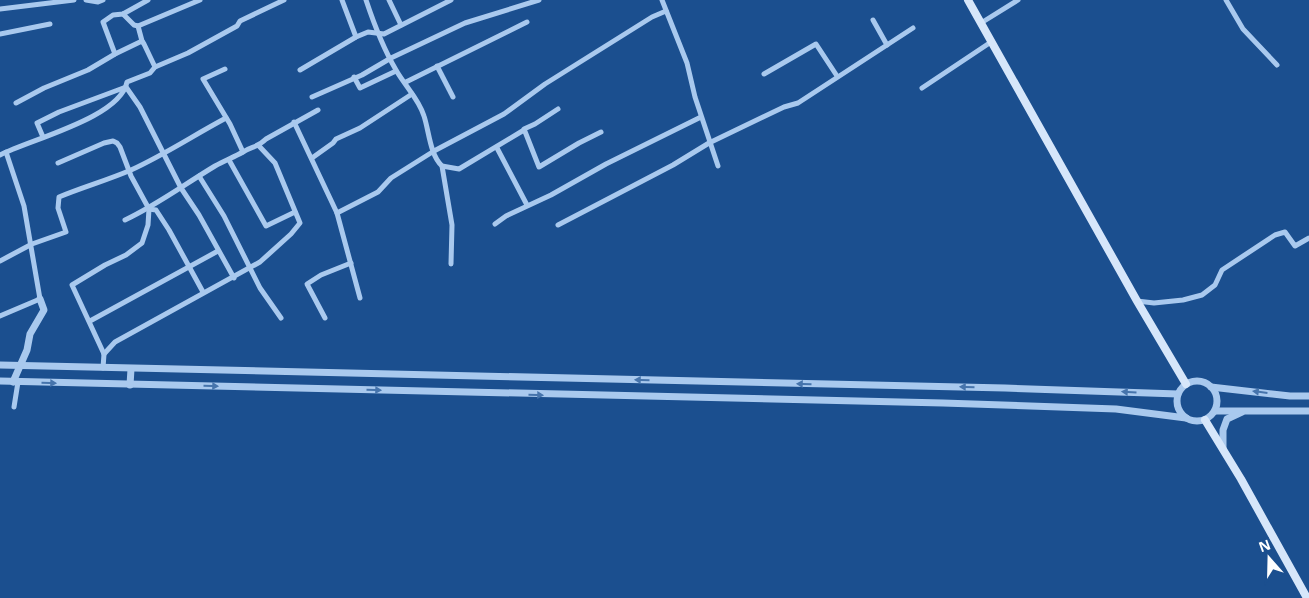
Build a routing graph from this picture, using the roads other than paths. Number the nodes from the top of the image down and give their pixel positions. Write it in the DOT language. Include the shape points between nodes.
graph roads {
  1 [pos="74,0"];
  2 [pos="86,0"];
  3 [pos="103,0"];
  4 [pos="148,0"];
  5 [pos="200,0"];
  6 [pos="284,0"];
  7 [pos="342,0"];
  8 [pos="366,0"];
  9 [pos="389,0"];
  10 [pos="451,0"];
  11 [pos="539,0"];
  12 [pos="662,0"];
  13 [pos="968,0"];
  14 [pos="1018,0"];
  15 [pos="1226,0"];
  16 [pos="0,9"];
  17 [pos="666,11"];
  18 [pos="123,14"];
  19 [pos="873,20"];
  20 [pos="527,22"];
  21 [pos="981,23"];
  22 [pos="50,24"];
  23 [pos="400,25"];
  24 [pos="138,26"];
  25 [pos="912,28"];
  26 [pos="377,32"];
  27 [pos="0,34"];
  28 [pos="356,37"];
  29 [pos="142,42"];
  30 [pos="991,42"];
  31 [pos="887,45"];
  32 [pos="114,54"];
  33 [pos="391,58"];
  34 [pos="1277,65"];
  35 [pos="437,66"];
  36 [pos="155,67"];
  37 [pos="225,69"];
  38 [pos="300,70"];
  39 [pos="396,71"];
  40 [pos="764,74"];
  41 [pos="837,76"];
  42 [pos="354,77"];
  43 [pos="406,82"];
  44 [pos="126,87"];
  45 [pos="922,88"];
  46 [pos="412,94"];
  47 [pos="312,97"];
  48 [pos="452,97"];
  49 [pos="16,103"];
  50 [pos="558,109"];
  51 [pos="318,110"];
  52 [pos="701,117"];
  53 [pos="226,118"];
  54 [pos="294,122"];
  55 [pos="524,130"];
  56 [pos="600,132"];
  57 [pos="43,137"];
  58 [pos="710,143"];
  59 [pos="260,146"];
  60 [pos="497,148"];
  61 [pos="434,151"];
  62 [pos="243,152"];
  63 [pos="3,153"];
  64 [pos="163,154"];
  65 [pos="312,158"];
  66 [pos="229,160"];
  67 [pos="58,163"];
  68 [pos="442,166"];
  69 [pos="718,166"];
  70 [pos="130,170"];
  71 [pos="199,176"];
  72 [pos="181,188"];
  73 [pos="527,205"];
  74 [pos="149,209"];
  75 [pos="295,212"];
  76 [pos="337,214"];
  77 [pos="125,220"];
  78 [pos="494,224"];
  79 [pos="558,225"];
  80 [pos="1309,238"];
  81 [pos="32,244"];
  82 [pos="218,251"];
  83 [pos="0,261"];
  84 [pos="351,263"];
  85 [pos="452,264"];
  86 [pos="189,268"];
  87 [pos="248,268"];
  88 [pos="234,278"];
  89 [pos="203,292"];
  90 [pos="40,298"];
  91 [pos="360,298"];
  92 [pos="1137,301"];
  93 [pos="0,316"];
  94 [pos="281,318"];
  95 [pos="325,318"];
  96 [pos="90,321"];
  97 [pos="104,354"];
  98 [pos="0,365"];
  99 [pos="20,366"];
  100 [pos="103,368"];
  101 [pos="131,368"];
  102 [pos="0,382"];
  103 [pos="15,382"];
  104 [pos="1186,384"];
  105 [pos="130,385"];
  106 [pos="1211,387"];
  107 [pos="1178,394"];
  108 [pos="1309,396"];
  109 [pos="14,407"];
  110 [pos="1215,411"];
  111 [pos="1243,411"];
  112 [pos="1309,411"];
  113 [pos="1186,418"];
  114 [pos="1205,420"];
  115 [pos="1223,449"];
  116 [pos="1307,598"];
  1 -- 16 [label="street"];
  2 -- 3 [label="street"];
  4 -- 18 [label="street"];
  5 -- 24 [label="street"];
  6 -- 36 [label="street" via="240,21 237,26 188,53"];
  7 -- 28 [label="street"];
  8 -- 26 [label="street"];
  9 -- 23 [label="street"];
  10 -- 23 [label="street"];
  11 -- 33 [label="street" via="465,23"];
  12 -- 17 [label="street"];
  13 -- 21 [label="main road"];
  14 -- 21 [label="street"];
  15 -- 34 [label="street" via="1243,29"];
  17 -- 52 [label="street" via="687,62"];
  17 -- 61 [label="street" via="545,84 504,114"];
  18 -- 24 [label="street"];
  18 -- 32 [label="street" via="113,15 102,22"];
  19 -- 31 [label="street"];
  20 -- 35 [label="street"];
  21 -- 30 [label="main road"];
  22 -- 27 [label="street"];
  23 -- 26 [label="street" via="384,34"];
  24 -- 29 [label="street"];
  25 -- 31 [label="street"];
  26 -- 28 [label="street"];
  26 -- 33 [label="street"];
  28 -- 38 [label="street"];
  29 -- 32 [label="street"];
  29 -- 36 [label="street"];
  30 -- 45 [label="street"];
  30 -- 92 [label="main road"];
  31 -- 41 [label="street"];
  32 -- 49 [label="street" via="88,70"];
  33 -- 39 [label="street"];
  33 -- 42 [label="street"];
  35 -- 43 [label="street"];
  35 -- 48 [label="street"];
  36 -- 44 [label="street" via="150,73 126,82"];
  37 -- 53 [label="street" via="204,79"];
  39 -- 42 [label="street" via="360,88"];
  39 -- 43 [label="street"];
  40 -- 41 [label="street" via="816,44"];
  41 -- 58 [label="street" via="798,103"];
  42 -- 47 [label="street"];
  43 -- 46 [label="street"];
  44 -- 57 [label="street" via="114,103 72,126"];
  44 -- 57 [label="street" via="37,123"];
  44 -- 64 [label="street" via="140,107"];
  46 -- 61 [label="street" via="423,112"];
  46 -- 65 [label="street"];
  50 -- 55 [label="street"];
  51 -- 54 [label="street"];
  52 -- 58 [label="street"];
  52 -- 73 [label="street"];
  53 -- 62 [label="street"];
  53 -- 64 [label="street"];
  54 -- 59 [label="street"];
  54 -- 65 [label="street"];
  55 -- 56 [label="street" via="539,167"];
  55 -- 60 [label="street"];
  57 -- 63 [label="street"];
  58 -- 69 [label="street"];
  58 -- 79 [label="street"];
  59 -- 62 [label="street"];
  59 -- 75 [label="street" via="275,163"];
  60 -- 68 [label="street" via="459,169"];
  60 -- 73 [label="street"];
  61 -- 68 [label="street"];
  61 -- 76 [label="street" via="391,178 378,192"];
  62 -- 66 [label="street"];
  63 -- 81 [label="street" via="24,206"];
  64 -- 70 [label="street"];
  64 -- 72 [label="street"];
  65 -- 76 [label="street"];
  66 -- 71 [label="street"];
  66 -- 75 [label="street" via="266,226"];
  67 -- 70 [label="street" via="114,141"];
  68 -- 85 [label="street" via="452,225"];
  70 -- 74 [label="street"];
  70 -- 81 [label="street" via="59,197 58,208 66,232"];
  71 -- 72 [label="street"];
  71 -- 87 [label="street" via="224,216"];
  72 -- 74 [label="street"];
  72 -- 82 [label="street"];
  73 -- 78 [label="street"];
  74 -- 77 [label="street"];
  74 -- 86 [label="street" via="156,210"];
  74 -- 96 [label="street" via="142,243 126,256 72,285"];
  75 -- 87 [label="street" via="300,223 291,234 260,262"];
  76 -- 84 [label="street"];
  80 -- 92 [label="street" via="1295,246 1285,232 1275,235 1222,270 1214,285 1202,295 1154,303"];
  81 -- 83 [label="street"];
  81 -- 90 [label="street"];
  82 -- 86 [label="street"];
  82 -- 88 [label="street"];
  84 -- 91 [label="street"];
  84 -- 95 [label="street" via="307,284"];
  86 -- 89 [label="street"];
  86 -- 96 [label="street"];
  87 -- 88 [label="street"];
  87 -- 94 [label="street"];
  88 -- 89 [label="street"];
  89 -- 97 [label="street" via="115,342"];
  90 -- 93 [label="street"];
  90 -- 99 [label="street" via="44,310 30,334"];
  92 -- 104 [label="main road"];
  96 -- 97 [label="street"];
  97 -- 100 [label="street"];
  98 -- 99 [label="street"];
  99 -- 100 [label="street"];
  99 -- 103 [label="street"];
  100 -- 101 [label="street"];
  101 -- 105 [label="street"];
  107 -- 101 [label="street, one-way"];
  102 -- 103 [label="street"];
  103 -- 105 [label="street, one-way"];
  103 -- 109 [label="street"];
  104 -- 106 [label="street" via="1199,381"];
  104 -- 107 [label="street"];
  105 -- 113 [label="street, one-way" via="953,403 1116,409"];
  108 -- 106 [label="street, one-way"];
  106 -- 110 [label="street" via="1217,398"];
  107 -- 113 [label="street" via="1178,408"];
  110 -- 111 [label="street"];
  110 -- 114 [label="street"];
  111 -- 112 [label="street"];
  111 -- 115 [label="street" via="1228,419 1223,430"];
  113 -- 114 [label="street"];
  114 -- 115 [label="main road"];
  115 -- 116 [label="main road"];
}
